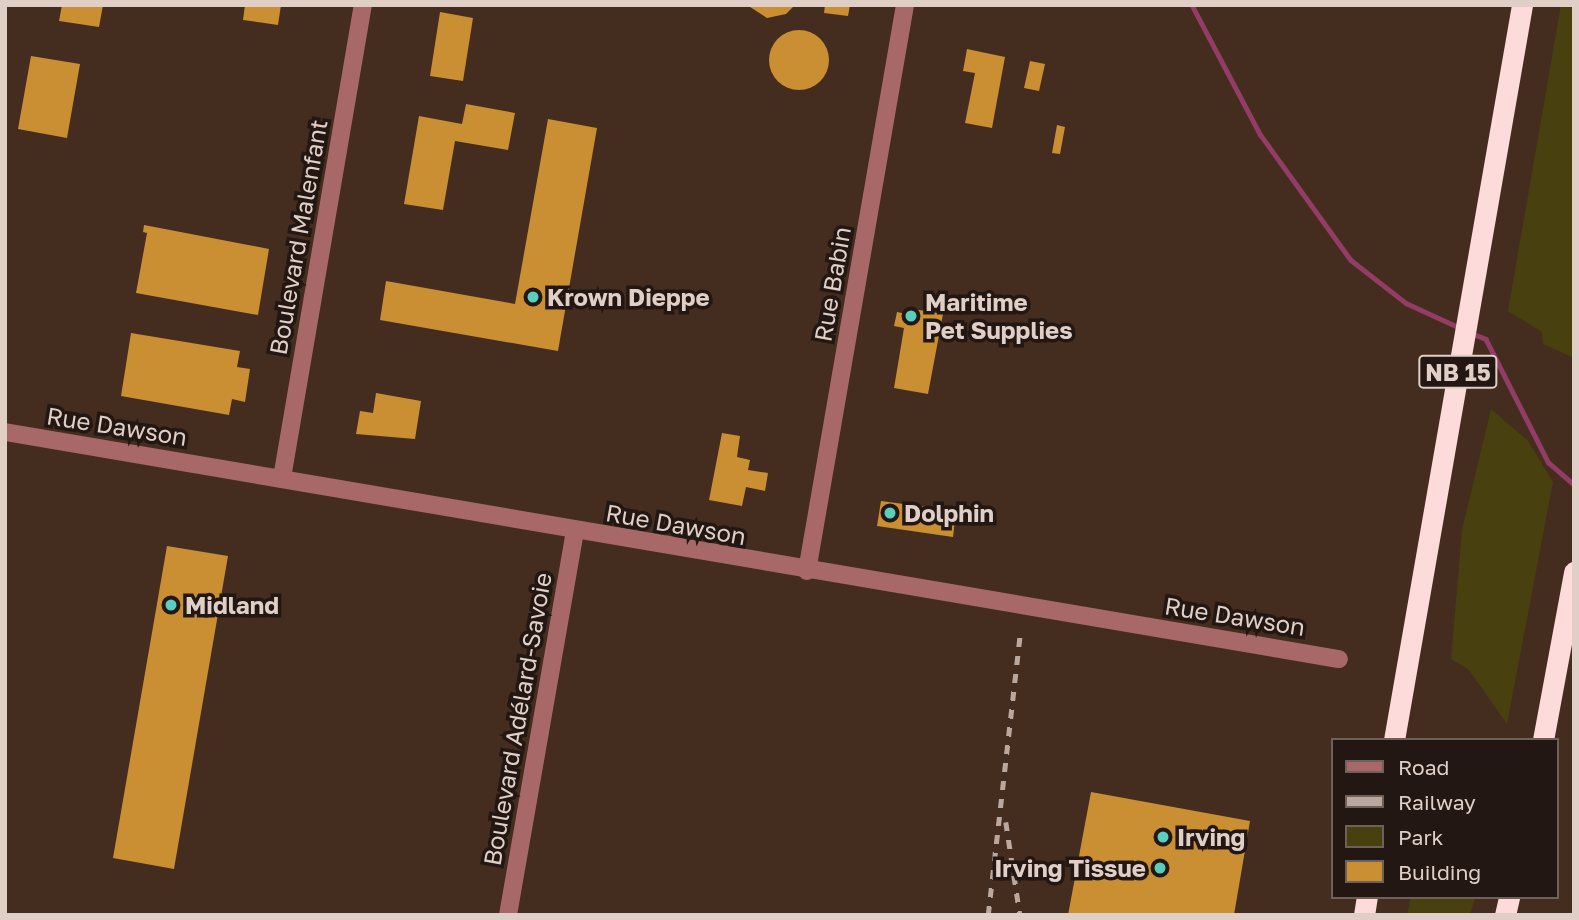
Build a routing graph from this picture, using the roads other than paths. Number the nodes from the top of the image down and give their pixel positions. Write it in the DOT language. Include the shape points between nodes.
graph roads {
  1 [pos="363,5"];
  2 [pos="905,5"];
  3 [pos="1522,5"];
  4 [pos="5,432"];
  5 [pos="282,478"];
  6 [pos="575,532"];
  7 [pos="807,571"];
  8 [pos="1574,572"];
  9 [pos="1339,659"];
  10 [pos="1394,738"];
  11 [pos="1543,738"];
  12 [pos="508,915"];
  1 -- 5 [label="street, Boulevard Malenfant"];
  2 -- 7 [label="street, Rue Babin"];
  3 -- 10 [label="highway, NB 15"];
  4 -- 5 [label="street, Rue Dawson"];
  5 -- 6 [label="street, Rue Dawson"];
  6 -- 7 [label="street, Rue Dawson"];
  6 -- 12 [label="street, Boulevard Adélard-Savoie"];
  7 -- 9 [label="street, Rue Dawson"];
  8 -- 11 [label="highway"];
}
